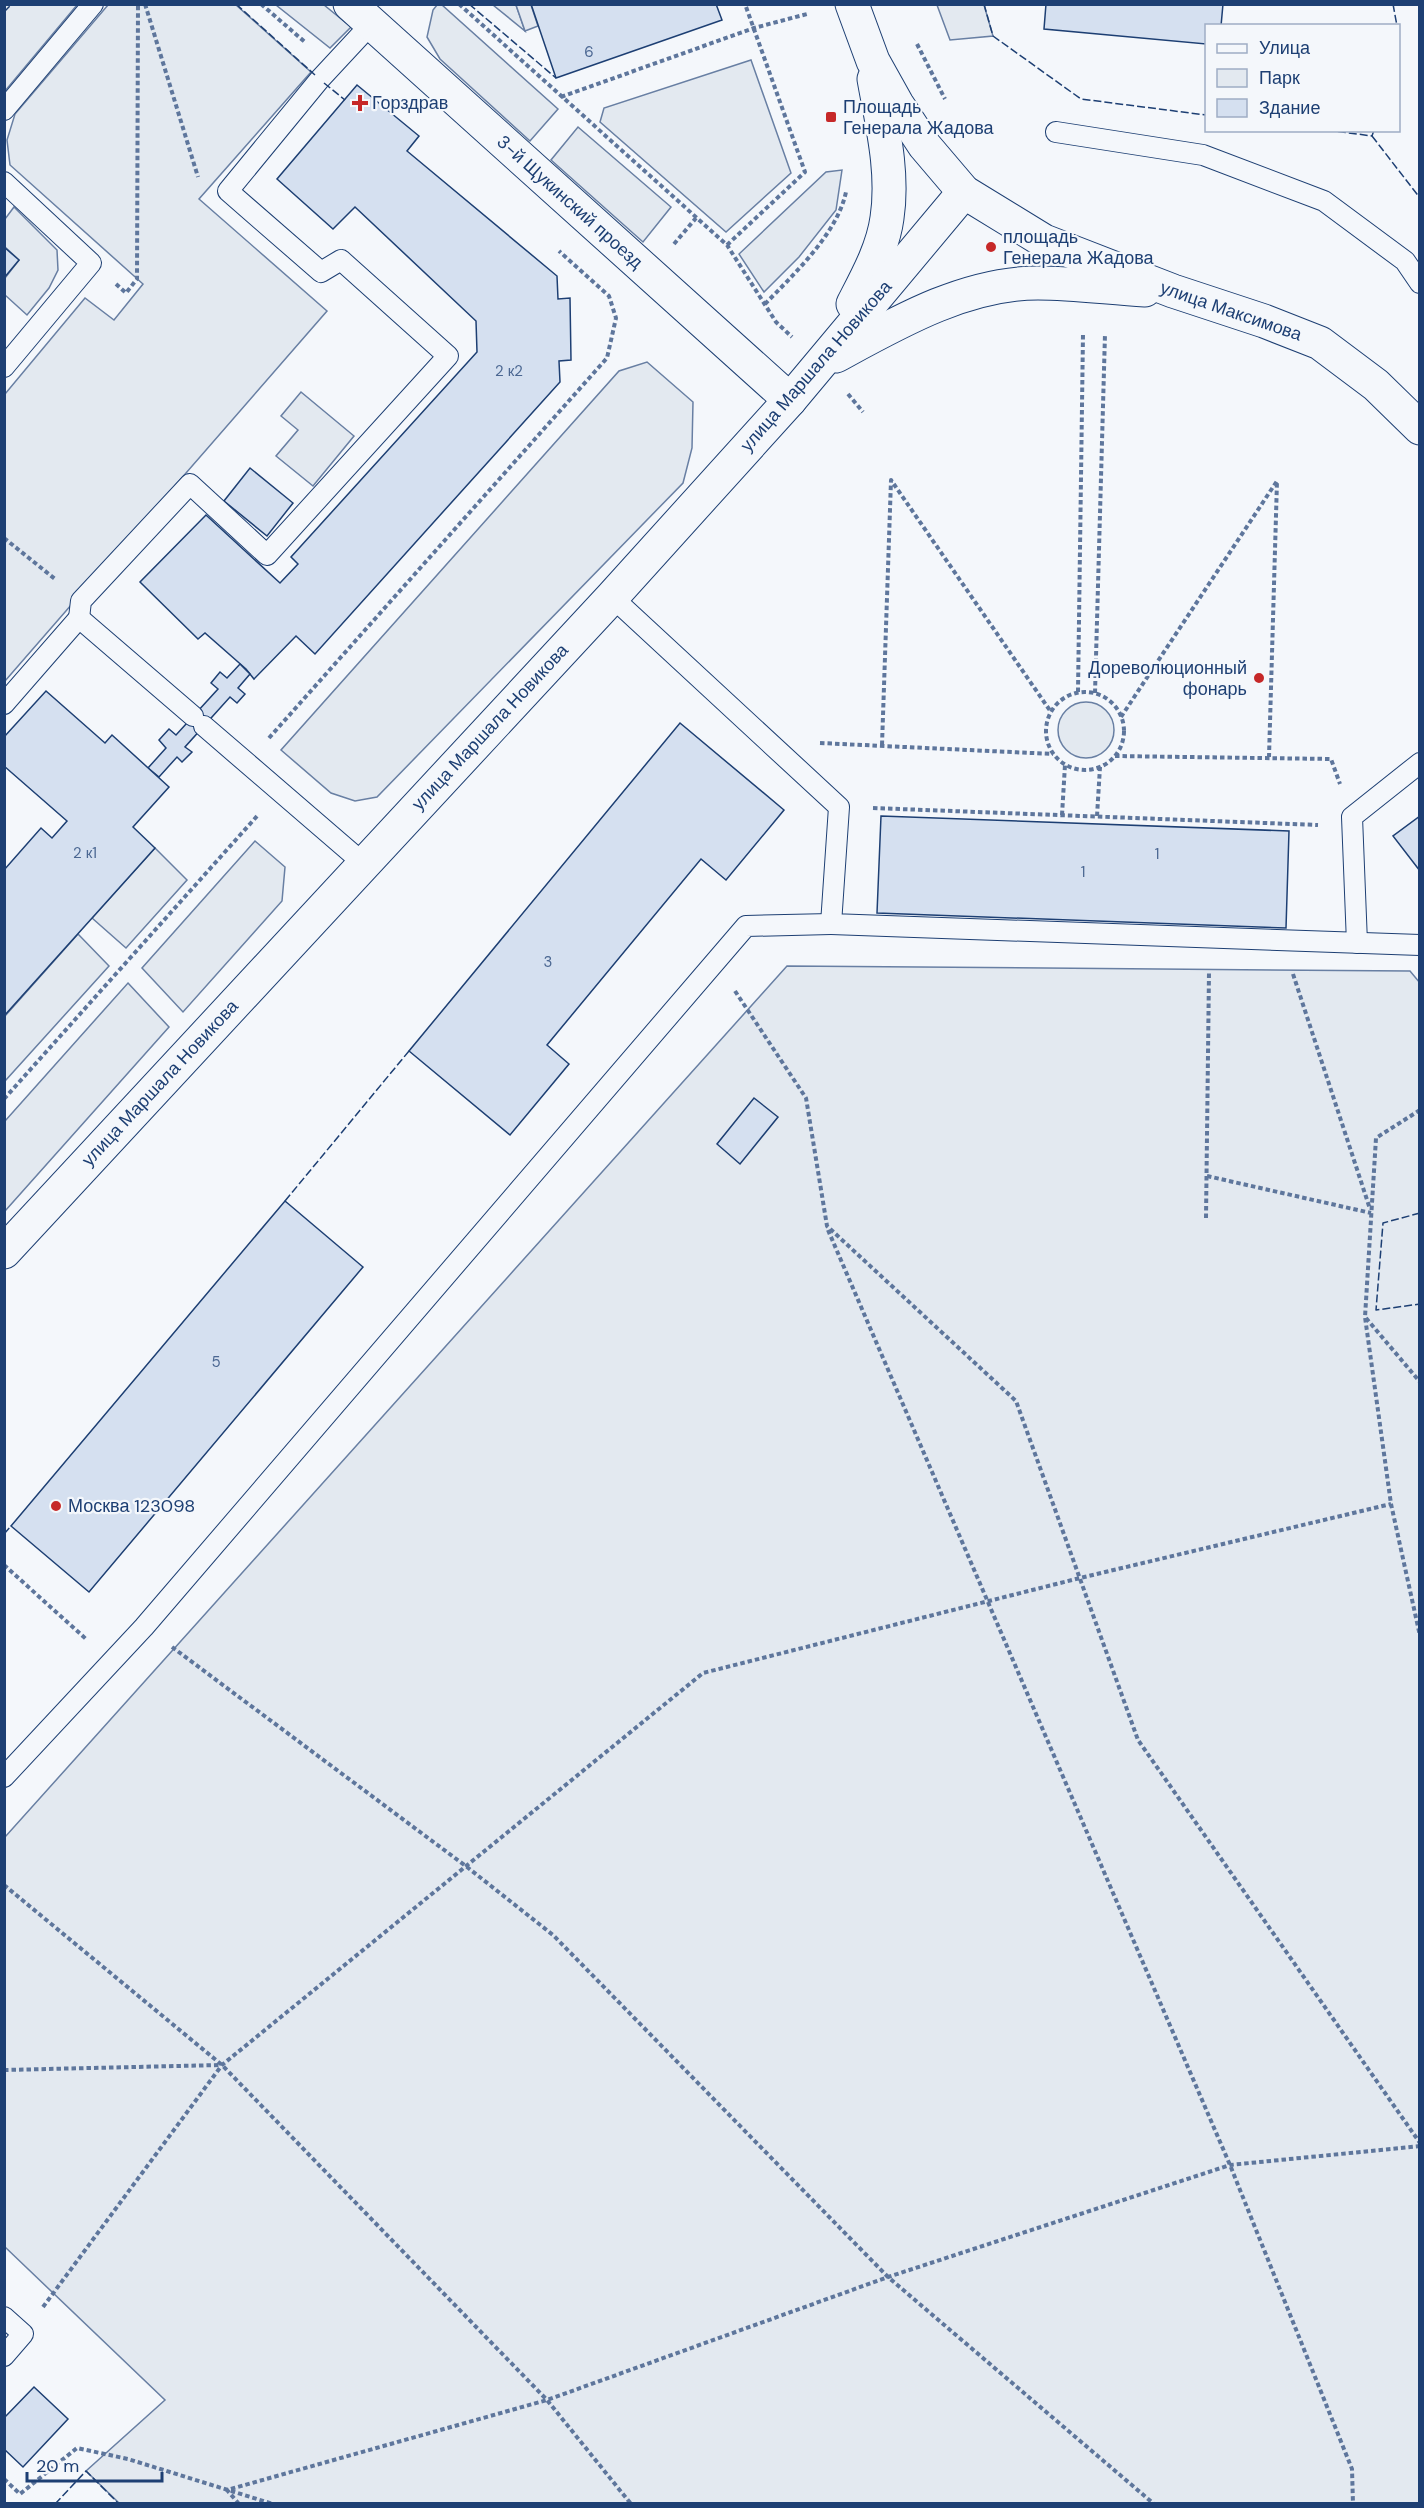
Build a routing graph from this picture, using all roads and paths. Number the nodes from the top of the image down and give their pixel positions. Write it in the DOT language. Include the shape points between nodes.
graph roads {
  1 [pos="93,4"];
  2 [pos="138,4"];
  3 [pos="145,4"];
  4 [pos="459,4"];
  5 [pos="746,4"];
  6 [pos="852,4"];
  7 [pos="361,14"];
  8 [pos="807,14"];
  9 [pos="754,28"];
  10 [pos="917,44"];
  11 [pos="873,61"];
  12 [pos="561,97"];
  13 [pos="946,101"];
  14 [pos="4,110"];
  15 [pos="1056,132"];
  16 [pos="4,182"];
  17 [pos="847,188"];
  18 [pos="228,191"];
  19 [pos="964,192"];
  20 [pos="728,245"];
  21 [pos="91,263"];
  22 [pos="1419,283"];
  23 [pos="1173,291"];
  24 [pos="765,304"];
  25 [pos="1083,334"];
  26 [pos="1105,334"];
  27 [pos="822,364"];
  28 [pos="4,367"];
  29 [pos="790,400"];
  30 [pos="863,412"];
  31 [pos="1419,428"];
  32 [pos="4,537"];
  33 [pos="612,597"];
  34 [pos="80,610"];
  35 [pos="1078,692"];
  36 [pos="1095,693"];
  37 [pos="4,704"];
  38 [pos="1051,712"];
  39 [pos="1121,717"];
  40 [pos="768,741"];
  41 [pos="882,745"];
  42 [pos="1053,754"];
  43 [pos="1115,756"];
  44 [pos="1269,757"];
  45 [pos="1419,763"];
  46 [pos="1065,765"];
  47 [pos="1100,767"];
  48 [pos="280,791"];
  49 [pos="839,807"];
  50 [pos="1062,815"];
  51 [pos="1097,816"];
  52 [pos="1352,822"];
  53 [pos="363,863"];
  54 [pos="831,924"];
  55 [pos="1210,938"];
  56 [pos="1282,940"];
  57 [pos="1357,943"];
  58 [pos="1419,945"];
  59 [pos="715,961"];
  60 [pos="4,1099"];
  61 [pos="1419,1110"];
  62 [pos="1207,1176"];
  63 [pos="1371,1213"];
  64 [pos="1206,1218"];
  65 [pos="827,1226"];
  66 [pos="4,1252"];
  67 [pos="1365,1317"];
  68 [pos="1419,1382"];
  69 [pos="1391,1504"];
  70 [pos="4,1565"];
  71 [pos="1080,1578"];
  72 [pos="987,1601"];
  73 [pos="144,1627"];
  74 [pos="1419,1636"];
  75 [pos="111,1662"];
  76 [pos="4,1777"];
  77 [pos="467,1867"];
  78 [pos="4,1885"];
  79 [pos="222,2065"];
  80 [pos="4,2070"];
  81 [pos="1419,2144"];
  82 [pos="1230,2165"];
  83 [pos="888,2277"];
  84 [pos="4,2317"];
  85 [pos="23,2334"];
  86 [pos="4,2356"];
  87 [pos="547,2400"];
  88 [pos="4,2479"];
  89 [pos="227,2490"];
  90 [pos="239,2504"];
  91 [pos="273,2504"];
  92 [pos="631,2504"];
  93 [pos="1154,2504"];
  94 [pos="1353,2504"];
  1 -- 14 [label="lane"];
  2 -- 21 [label="path" via="137,279 126,293"];
  3 -- 18 [label="path" via="203,194"];
  4 -- 12 [label="path"];
  5 -- 9 [label="path"];
  6 -- 11 [label="street, улица Максимова"];
  7 -- 18 [label="lane" via="320,79"];
  7 -- 29 [label="street, 3-й Щукинский проезд"];
  8 -- 9 [label="path"];
  9 -- 12 [label="path"];
  9 -- 20 [label="path" via="805,172"];
  10 -- 13 [label="path"];
  11 -- 19 [label="street, улица Максимова" via="924,145"];
  11 -- 27 [label="street" via="889,175 887,218 873,266"];
  12 -- 20 [label="path"];
  15 -- 22 [label="lane" via="1203,155 1324,201 1405,261"];
  16 -- 21 [label="lane"];
  17 -- 24 [label="path" via="843,208 809,257"];
  18 -- 34 [label="lane" via="321,272 341,260 448,356 267,555 190,484"];
  19 -- 23 [label="street, улица Максимова" via="1044,241"];
  19 -- 27 [label="street, улица Маршала Новикова"];
  20 -- 24 [label="path"];
  21 -- 28 [label="lane"];
  23 -- 27 [label="street" via="1036,283 976,292 909,317"];
  23 -- 31 [label="street, улица Максимова" via="1320,343 1376,385"];
  24 -- 27 [label="path" via="776,322"];
  25 -- 35 [label="path"];
  26 -- 36 [label="path"];
  27 -- 29 [label="street, улица Маршала Новикова"];
  27 -- 30 [label="path"];
  29 -- 33 [label="street, улица Маршала Новикова"];
  32 -- 34 [label="path"];
  33 -- 40 [label="lane"];
  33 -- 53 [label="street, улица Маршала Новикова"];
  34 -- 37 [label="lane"];
  34 -- 48 [label="lane"];
  35 -- 36 [label="path"];
  35 -- 38 [label="path" via="1063,699"];
  36 -- 39 [label="path" via="1111,702"];
  38 -- 41 [label="path" via="891,480"];
  38 -- 42 [label="path" via="1045,733"];
  39 -- 43 [label="path" via="1123,737"];
  39 -- 44 [label="path" via="1277,481"];
  40 -- 41 [label="path"];
  40 -- 49 [label="lane"];
  41 -- 42 [label="path"];
  42 -- 46 [label="path"];
  43 -- 44 [label="path"];
  43 -- 47 [label="path"];
  44 -- 52 [label="path" via="1331,759"];
  45 -- 52 [label="lane"];
  46 -- 47 [label="path" via="1082,770"];
  46 -- 50 [label="path"];
  47 -- 51 [label="path"];
  48 -- 53 [label="lane"];
  48 -- 60 [label="path"];
  49 -- 50 [label="path"];
  49 -- 54 [label="lane"];
  50 -- 51 [label="path"];
  51 -- 52 [label="path"];
  52 -- 57 [label="lane"];
  53 -- 66 [label="street, улица Маршала Новикова"];
  54 -- 55 [label="lane"];
  54 -- 59 [label="lane" via="746,926"];
  55 -- 56 [label="lane"];
  55 -- 62 [label="path"];
  56 -- 57 [label="lane"];
  56 -- 63 [label="path"];
  57 -- 58 [label="lane"];
  59 -- 65 [label="path" via="806,1098"];
  59 -- 73 [label="lane"];
  61 -- 63 [label="path" via="1376,1138"];
  62 -- 63 [label="path"];
  62 -- 64 [label="path"];
  63 -- 67 [label="path"];
  65 -- 71 [label="path" via="1016,1401"];
  65 -- 72 [label="path"];
  67 -- 68 [label="path"];
  67 -- 69 [label="path"];
  69 -- 71 [label="path"];
  69 -- 74 [label="path"];
  70 -- 75 [label="path"];
  71 -- 72 [label="path"];
  71 -- 81 [label="path" via="1138,1740"];
  72 -- 77 [label="path" via="703,1673"];
  72 -- 82 [label="path"];
  73 -- 75 [label="lane"];
  73 -- 77 [label="path"];
  75 -- 76 [label="lane"];
  77 -- 79 [label="path"];
  77 -- 83 [label="path" via="553,1935"];
  78 -- 79 [label="path"];
  79 -- 80 [label="path"];
  79 -- 85 [label="path"];
  79 -- 87 [label="path"];
  81 -- 82 [label="path"];
  82 -- 83 [label="path"];
  82 -- 94 [label="path" via="1352,2469"];
  83 -- 87 [label="path"];
  83 -- 93 [label="path"];
  84 -- 85 [label="lane"];
  85 -- 86 [label="lane"];
  87 -- 89 [label="path"];
  87 -- 92 [label="path"];
  88 -- 89 [label="path" via="20,2494 77,2448 128,2459"];
  89 -- 90 [label="path"];
  89 -- 91 [label="path"];
}
